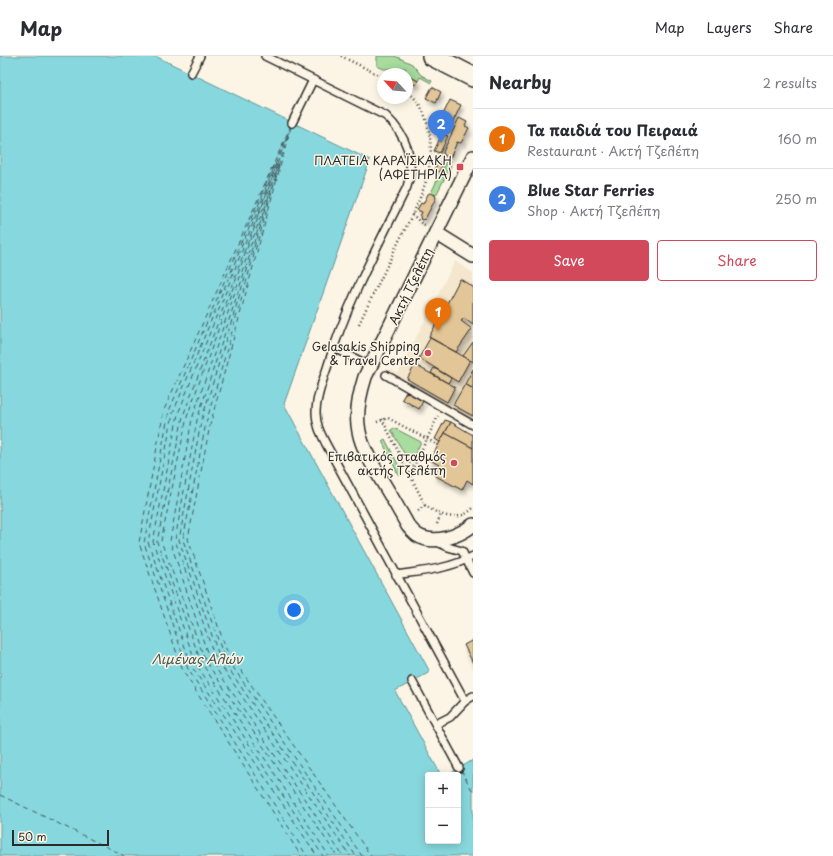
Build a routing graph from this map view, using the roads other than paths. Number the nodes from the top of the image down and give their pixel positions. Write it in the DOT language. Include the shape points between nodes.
graph roads {
  1 [pos="200,56"];
  2 [pos="265,56"];
  3 [pos="432,56"];
  4 [pos="191,74"];
  5 [pos="473,77"];
  6 [pos="313,80"];
  7 [pos="292,122"];
  8 [pos="473,157"];
  9 [pos="436,233"];
  10 [pos="473,256"];
  11 [pos="333,346"];
  12 [pos="370,366"];
  13 [pos="386,375"];
  14 [pos="473,425"];
  15 [pos="473,525"];
  16 [pos="432,540"];
  17 [pos="473,556"];
  18 [pos="466,560"];
  19 [pos="473,573"];
  20 [pos="396,575"];
  21 [pos="412,681"];
  22 [pos="473,696"];
  23 [pos="465,701"];
  24 [pos="436,724"];
  25 [pos="459,768"];
  1 -- 4 [label="lane"];
  2 -- 6 [label="lane"];
  3 -- 5 [label="main road"];
  6 -- 7 [label="lane"];
  6 -- 11 [label="lane" via="386,116 396,126 403,139 411,164 406,187 350,303"];
  8 -- 9 [label="street, Ακτή Τζελέπη"];
  9 -- 10 [label="street"];
  9 -- 12 [label="street, Ακτή Τζελέπη"];
  11 -- 12 [label="lane"];
  11 -- 20 [label="lane" via="318,401 317,424"];
  12 -- 16 [label="street, Ακτή Τζελέπη" via="361,391 358,412 361,442 408,526 416,534"];
  13 -- 14 [label="lane"];
  15 -- 16 [label="street" via="451,537"];
  16 -- 18 [label="lane" via="462,551"];
  17 -- 18 [label="lane"];
  18 -- 19 [label="lane"];
  18 -- 20 [label="lane" via="437,569"];
  20 -- 23 [label="lane"];
  21 -- 24 [label="lane"];
  22 -- 23 [label="lane"];
  23 -- 24 [label="lane" via="450,717"];
  24 -- 25 [label="lane"];
}
